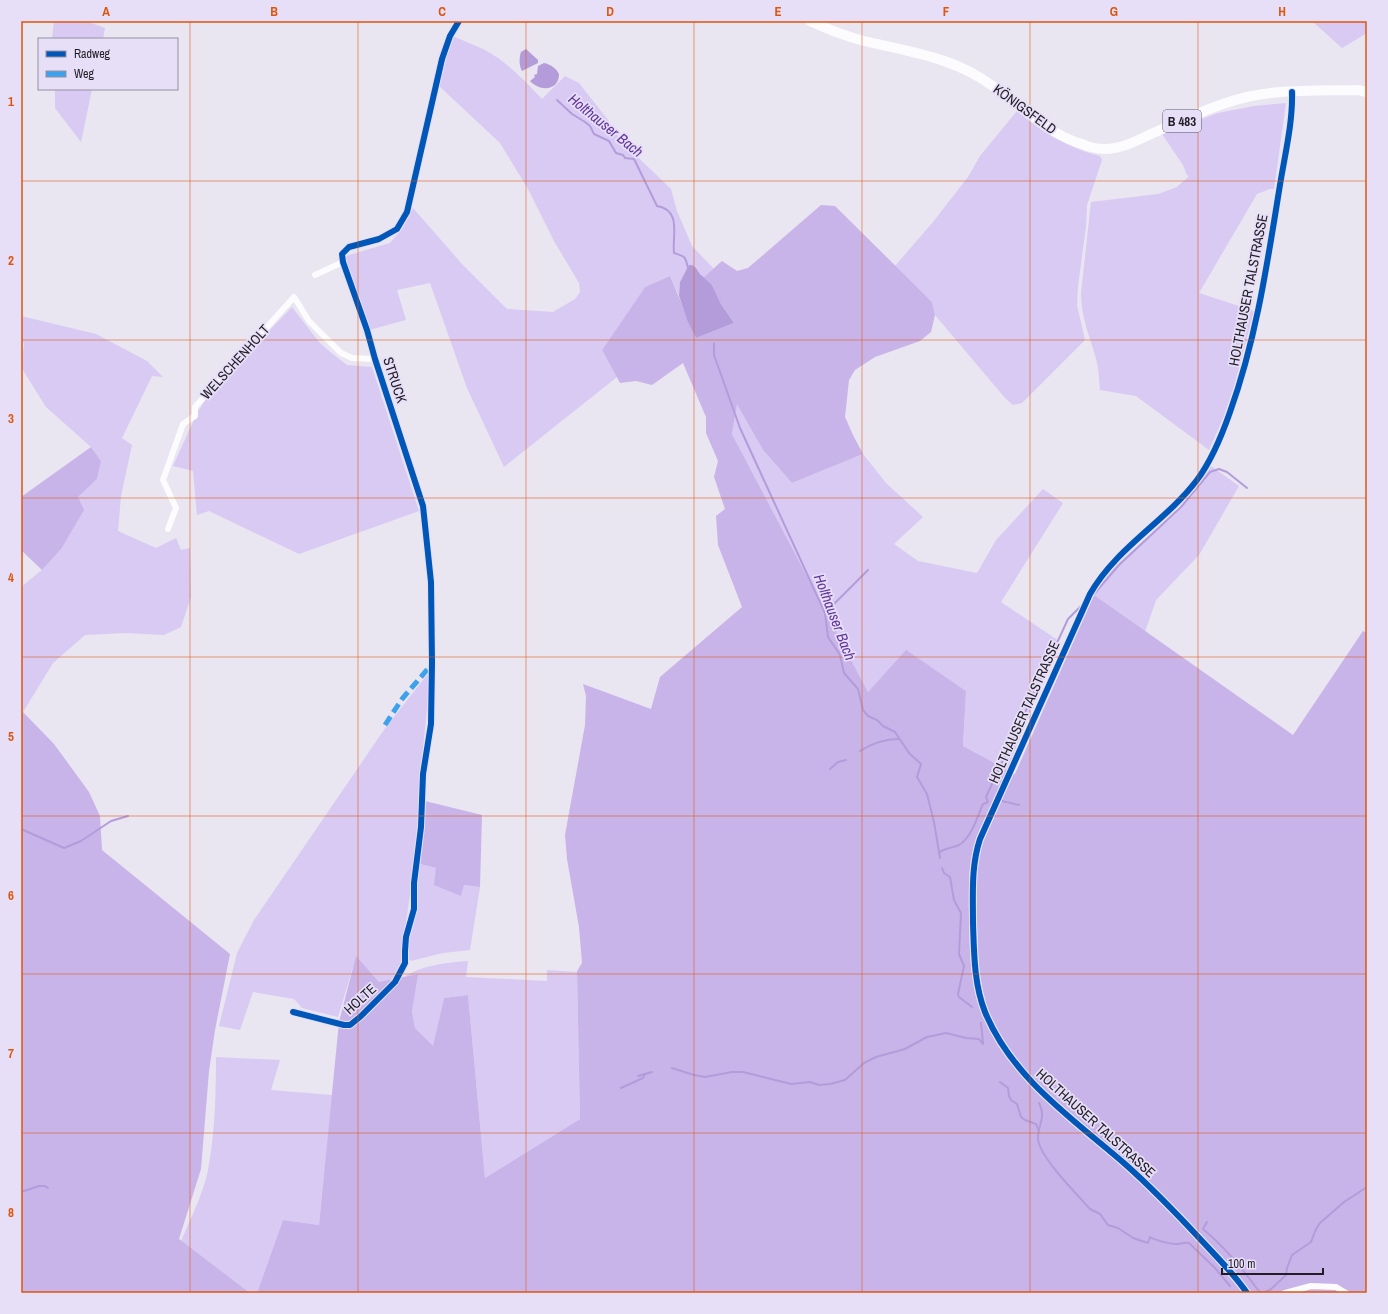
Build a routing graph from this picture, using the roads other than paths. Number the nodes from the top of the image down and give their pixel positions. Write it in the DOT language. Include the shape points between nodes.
graph roads {
  1 [pos="459,21"];
  2 [pos="810,21"];
  3 [pos="1292,92"];
  4 [pos="1367,92"];
  5 [pos="343,262"];
  6 [pos="315,276"];
  7 [pos="375,359"];
  8 [pos="168,529"];
  9 [pos="405,963"];
  10 [pos="293,1012"];
  11 [pos="1247,1293"];
  12 [pos="1285,1293"];
  13 [pos="1346,1293"];
  1 -- 5 [label="street" via="450,36 442,59 407,212 397,228 385,236 349,247 342,254"];
  2 -- 3 [label="main road, KÖNIGSFELD / B 483" via="828,25 862,40 953,64 979,77 1007,96 1044,126 1073,142 1096,149 1125,145 1224,103 1252,96"];
  3 -- 4 [label="main road, KÖNIGSFELD / B 483"];
  3 -- 11 [label="street, HOLTHAUSER TALSTRASSE" via="1290,122 1260,306 1243,376 1225,427 1211,458 1197,480 1170,510 1108,567 1090,594 980,839 974,862 973,885 977,984 989,1020 1016,1065 1040,1090 1161,1198 1229,1270"];
  5 -- 6 [label="street"];
  5 -- 7 [label="street, STRUCK" via="368,330"];
  7 -- 8 [label="street, WELSCHENHOLT" via="352,358 341,354 309,321 294,297 195,407 195,416 183,424 163,480 176,508"];
  7 -- 9 [label="street, STRUCK" via="423,506 431,582 431,724 423,774 414,909 406,937"];
  9 -- 10 [label="street, HOLTE" via="395,982 360,1018 350,1024 344,1025"];
  12 -- 13 [label="street" via="1311,1286 1336,1287"];
}
